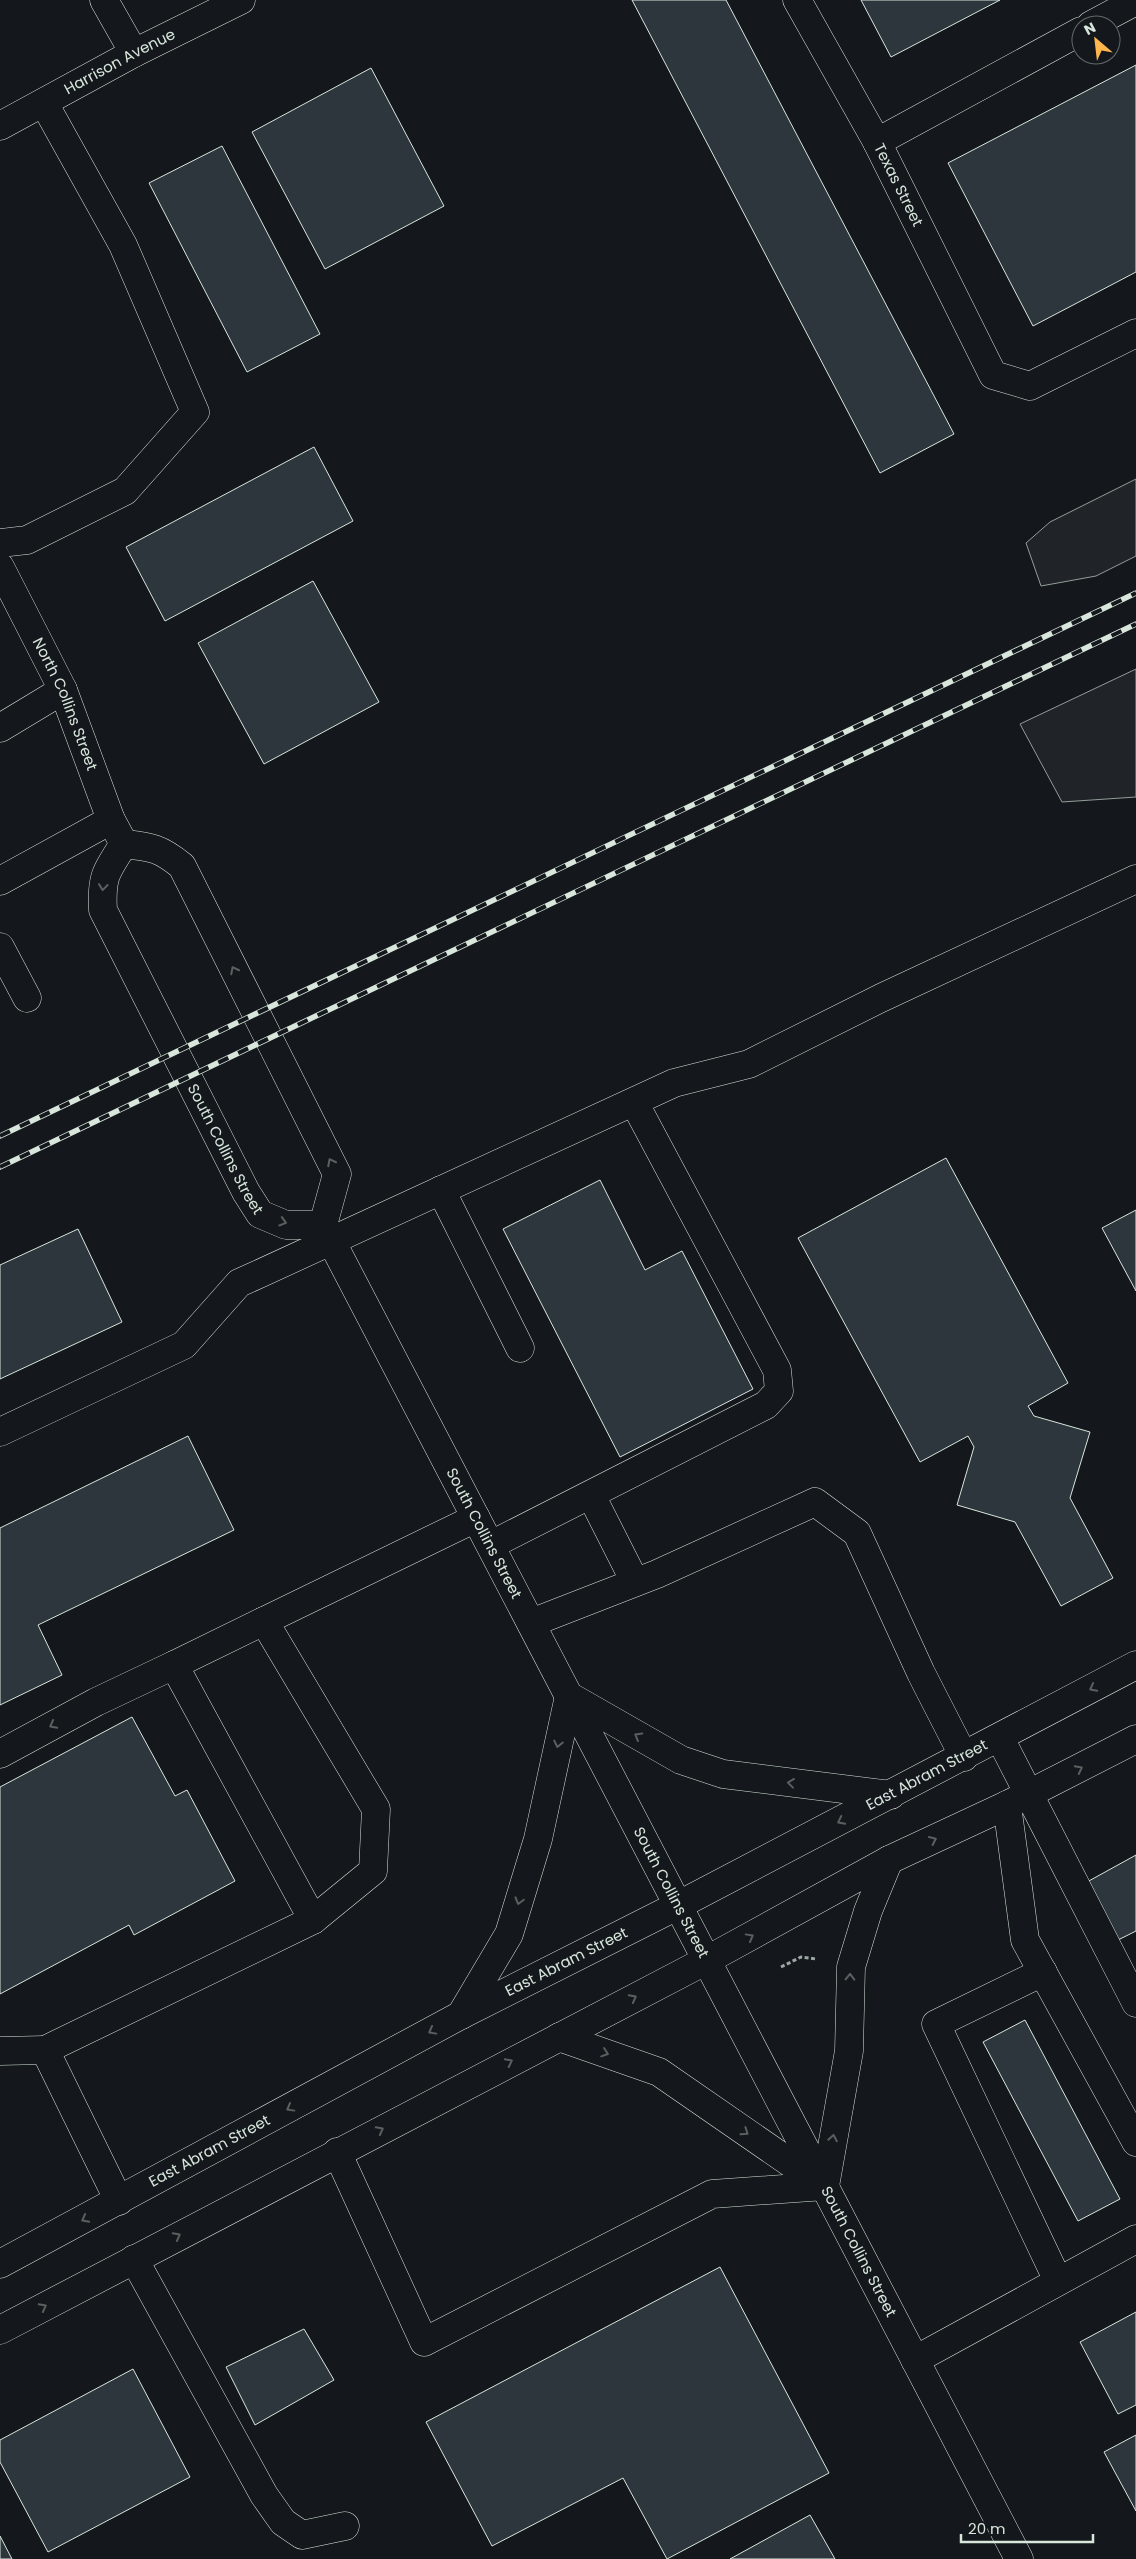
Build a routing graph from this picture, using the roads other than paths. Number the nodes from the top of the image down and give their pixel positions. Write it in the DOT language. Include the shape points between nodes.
graph roads {
  1 [pos="104,0"];
  2 [pos="241,0"];
  3 [pos="797,0"];
  4 [pos="1136,0"];
  5 [pos="1109,15"];
  6 [pos="1071,36"];
  7 [pos="134,53"];
  8 [pos="44,103"];
  9 [pos="0,126"];
  10 [pos="877,142"];
  11 [pos="1136,333"];
  12 [pos="0,543"];
  13 [pos="0,567"];
  14 [pos="63,690"];
  15 [pos="0,728"];
  16 [pos="111,820"];
  17 [pos="124,844"];
  18 [pos="1136,879"];
  19 [pos="0,881"];
  20 [pos="0,947"];
  21 [pos="27,998"];
  22 [pos="634,1102"];
  23 [pos="441,1190"];
  24 [pos="327,1233"];
  25 [pos="520,1348"];
  26 [pos="0,1432"];
  27 [pos="591,1494"];
  28 [pos="476,1518"];
  29 [pos="491,1545"];
  30 [pos="635,1582"];
  31 [pos="264,1621"];
  32 [pos="532,1623"];
  33 [pos="174,1665"];
  34 [pos="1136,1665"];
  35 [pos="569,1696"];
  36 [pos="1000,1738"];
  37 [pos="1136,1739"];
  38 [pos="0,1754"];
  39 [pos="964,1757"];
  40 [pos="891,1795"];
  41 [pos="1018,1800"];
  42 [pos="889,1860"];
  43 [pos="679,1905"];
  44 [pos="313,1920"];
  45 [pos="707,1960"];
  46 [pos="1043,1972"];
  47 [pos="1136,2003"];
  48 [pos="461,2015"];
  49 [pos="559,2037"];
  50 [pos="45,2050"];
  51 [pos="0,2051"];
  52 [pos="1136,2142"];
  53 [pos="337,2152"];
  54 [pos="824,2186"];
  55 [pos="120,2201"];
  56 [pos="1136,2239"];
  57 [pos="134,2259"];
  58 [pos="0,2264"];
  59 [pos="1058,2281"];
  60 [pos="0,2330"];
  61 [pos="915,2360"];
  62 [pos="345,2526"];
  63 [pos="1019,2559"];
  1 -- 7 [label="main road"];
  2 -- 7 [label="main road, Harrison Avenue"];
  3 -- 10 [label="main road, Texas Street"];
  4 -- 5 [label="main road"];
  6 -- 10 [label="main road"];
  7 -- 8 [label="main road, Harrison Avenue"];
  8 -- 9 [label="main road, Harrison Avenue"];
  8 -- 12 [label="main road" via="123,245 195,412 125,491 27,540"];
  10 -- 11 [label="main road, Texas Street" via="992,375 1030,386"];
  13 -- 14 [label="main road, North Collins Street"];
  14 -- 15 [label="main road"];
  14 -- 16 [label="main road, North Collins Street"];
  16 -- 17 [label="main road, North Collins Street"];
  16 -- 19 [label="main road"];
  24 -- 17 [label="main road, one-way" via="337,1174 182,866 166,852"];
  17 -- 24 [label="main road, South Collins Street, one-way" via="106,871 102,887 103,910 246,1192 260,1214 286,1225"];
  18 -- 22 [label="main road" via="881,998 749,1064 674,1083"];
  20 -- 21 [label="main road"];
  22 -- 23 [label="main road"];
  22 -- 27 [label="main road" via="777,1370 779,1391 766,1405"];
  23 -- 24 [label="main road"];
  23 -- 25 [label="main road"];
  24 -- 26 [label="main road" via="239,1283 184,1345"];
  24 -- 28 [label="main road, South Collins Street"];
  27 -- 29 [label="main road"];
  27 -- 30 [label="main road"];
  28 -- 29 [label="main road, South Collins Street"];
  28 -- 31 [label="main road"];
  29 -- 32 [label="main road, South Collins Street"];
  30 -- 32 [label="main road"];
  30 -- 39 [label="main road" via="815,1502 857,1533"];
  31 -- 33 [label="main road"];
  31 -- 44 [label="main road" via="376,1809 373,1871"];
  32 -- 35 [label="main road, South Collins Street"];
  33 -- 38 [label="main road, one-way" via="96,1702"];
  33 -- 44 [label="main road"];
  34 -- 36 [label="main road, East Abram Street, one-way"];
  40 -- 35 [label="main road, one-way" via="723,1774 681,1760"];
  35 -- 43 [label="main road, South Collins Street"];
  35 -- 48 [label="main road, one-way" via="538,1839 509,1934"];
  36 -- 39 [label="main road, East Abram Street"];
  36 -- 41 [label="main road"];
  41 -- 37 [label="main road, one-way"];
  39 -- 40 [label="main road, East Abram Street"];
  40 -- 43 [label="main road, East Abram Street, one-way"];
  42 -- 41 [label="main road, one-way"];
  41 -- 46 [label="main road" via="1024,1940"];
  41 -- 47 [label="main road"];
  45 -- 42 [label="main road, one-way"];
  54 -- 42 [label="main road, one-way" via="849,2051 850,1967"];
  43 -- 45 [label="main road, South Collins Street"];
  43 -- 48 [label="main road, East Abram Street"];
  44 -- 50 [label="main road"];
  49 -- 45 [label="main road, one-way"];
  45 -- 54 [label="main road, South Collins Street"];
  46 -- 52 [label="main road"];
  46 -- 59 [label="main road" via="936,2024"];
  48 -- 55 [label="main road, East Abram Street, one-way"];
  53 -- 49 [label="main road, one-way"];
  49 -- 54 [label="main road, one-way" via="659,2072"];
  50 -- 51 [label="main road"];
  50 -- 55 [label="main road"];
  53 -- 54 [label="main road" via="424,2342 712,2194"];
  57 -- 53 [label="main road, one-way"];
  54 -- 61 [label="main road, South Collins Street"];
  55 -- 58 [label="main road, East Abram Street, one-way"];
  56 -- 59 [label="main road"];
  60 -- 57 [label="main road, one-way"];
  57 -- 62 [label="main road" via="264,2495 283,2522 302,2535"];
  59 -- 61 [label="main road"];
  61 -- 63 [label="main road, South Collins Street"];
}
